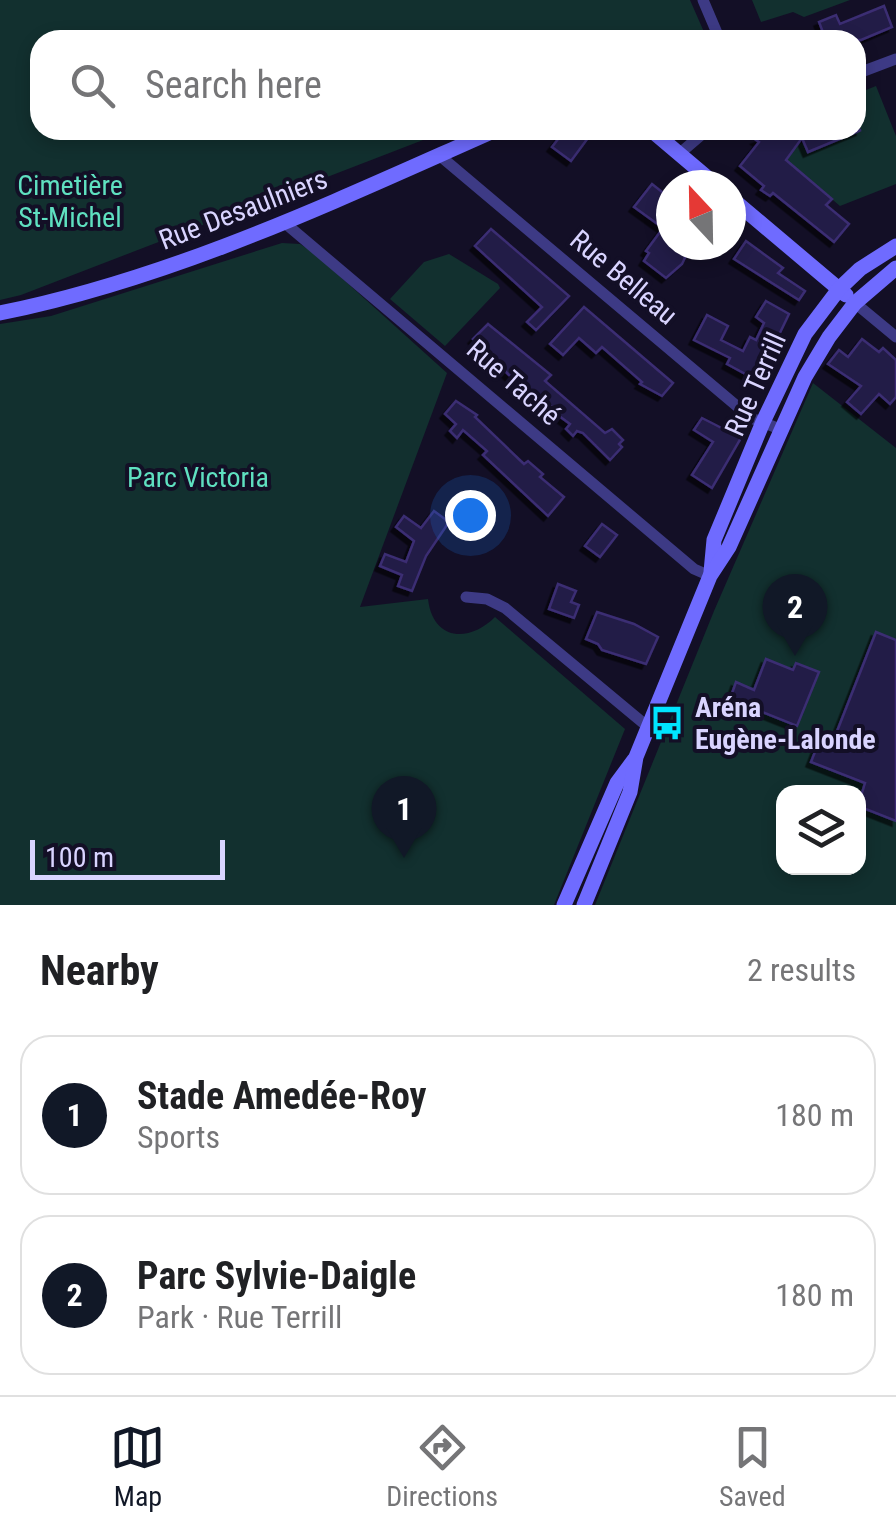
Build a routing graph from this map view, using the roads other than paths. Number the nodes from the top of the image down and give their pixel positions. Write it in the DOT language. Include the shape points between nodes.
graph roads {
  1 [pos="704,0"];
  2 [pos="716,30"];
  3 [pos="896,58"];
  4 [pos="866,70"];
  5 [pos="473,140"];
  6 [pos="663,140"];
  7 [pos="695,140"];
  8 [pos="679,154"];
  9 [pos="439,155"];
  10 [pos="698,170"];
  11 [pos="746,211"];
  12 [pos="286,224"];
  13 [pos="896,246"];
  14 [pos="896,268"];
  15 [pos="839,289"];
  16 [pos="855,303"];
  17 [pos="0,314"];
  18 [pos="896,337"];
  19 [pos="763,422"];
  20 [pos="780,429"];
  21 [pos="710,576"];
  22 [pos="466,597"];
  23 [pos="648,727"];
  24 [pos="636,756"];
  25 [pos="564,905"];
  26 [pos="584,905"];
  1 -- 2 [label="street"];
  3 -- 4 [label="street"];
  5 -- 9 [label="street, Rue Desaulniers"];
  6 -- 8 [label="street"];
  7 -- 8 [label="street"];
  8 -- 10 [label="street"];
  9 -- 12 [label="street, Rue Desaulniers"];
  9 -- 19 [label="street, Rue Belleau"];
  11 -- 15 [label="street"];
  12 -- 17 [label="street, Rue Desaulniers"];
  12 -- 21 [label="street, Rue Taché" via="694,570"];
  13 -- 15 [label="street, Rue Terrill"];
  14 -- 16 [label="street, Rue Terrill"];
  15 -- 16 [label="street"];
  15 -- 19 [label="street, Rue Terrill" via="805,334"];
  16 -- 18 [label="street"];
  16 -- 20 [label="street, Rue Terrill" via="816,357"];
  19 -- 20 [label="street, Rue Belleau"];
  19 -- 21 [label="street, Rue Terrill" via="714,540"];
  20 -- 21 [label="street, Rue Terrill"];
  21 -- 23 [label="street, Rue Terrill"];
  22 -- 23 [label="street" via="505,608"];
  23 -- 24 [label="street, Rue Terrill"];
  24 -- 25 [label="street, Rue Terrill" via="617,783"];
  24 -- 26 [label="street, Rue Terrill" via="630,792"];
}
